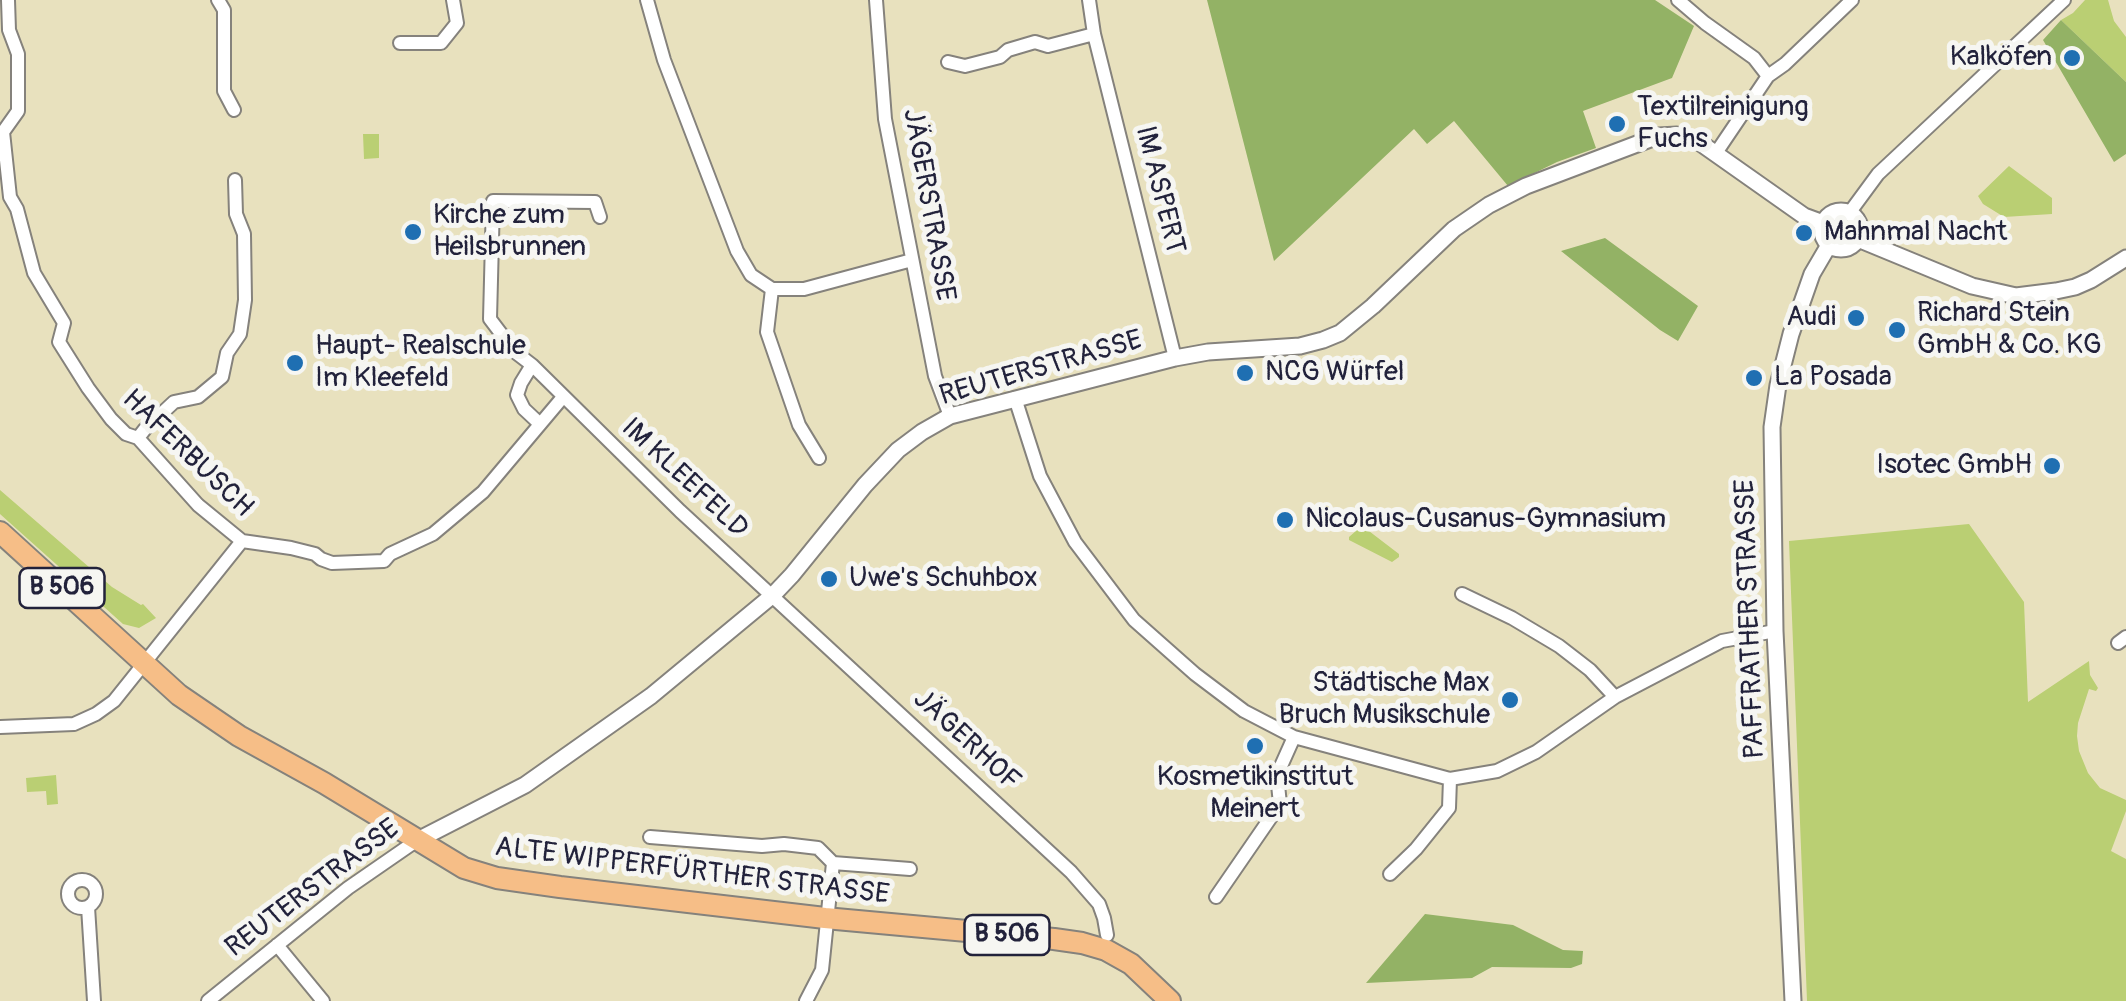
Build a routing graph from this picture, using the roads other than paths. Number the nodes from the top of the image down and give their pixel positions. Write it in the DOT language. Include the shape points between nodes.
graph roads {
  1 [pos="8,0"];
  2 [pos="218,0"];
  3 [pos="453,0"];
  4 [pos="647,0"];
  5 [pos="876,0"];
  6 [pos="1088,0"];
  7 [pos="1678,0"];
  8 [pos="1852,0"];
  9 [pos="2059,2"];
  10 [pos="1094,34"];
  11 [pos="400,43"];
  12 [pos="948,62"];
  13 [pos="1768,76"];
  14 [pos="234,110"];
  15 [pos="1716,153"];
  16 [pos="235,180"];
  17 [pos="1850,212"];
  18 [pos="600,217"];
  19 [pos="1823,223"];
  20 [pos="1858,239"];
  21 [pos="1829,245"];
  22 [pos="2126,258"];
  23 [pos="912,260"];
  24 [pos="772,289"];
  25 [pos="1175,358"];
  26 [pos="532,365"];
  27 [pos="563,397"];
  28 [pos="1015,398"];
  29 [pos="950,416"];
  30 [pos="540,424"];
  31 [pos="138,438"];
  32 [pos="819,458"];
  33 [pos="0,532"];
  34 [pos="242,542"];
  35 [pos="1462,594"];
  36 [pos="773,595"];
  37 [pos="1775,632"];
  38 [pos="146,663"];
  39 [pos="1615,697"];
  40 [pos="0,727"];
  41 [pos="1294,737"];
  42 [pos="1450,778"];
  43 [pos="650,837"];
  44 [pos="416,841"];
  45 [pos="832,863"];
  46 [pos="910,869"];
  47 [pos="1390,874"];
  48 [pos="1216,897"];
  49 [pos="88,906"];
  50 [pos="825,918"];
  51 [pos="1106,935"];
  52 [pos="278,944"];
  53 [pos="94,1001"];
  54 [pos="208,1001"];
  55 [pos="323,1001"];
  56 [pos="806,1001"];
  57 [pos="1170,1001"];
  58 [pos="1793,1001"];
  1 -- 31 [label="street, HAFERBUSCH" via="18,54 18,111 3,132 10,196 34,273 64,323 59,342 111,419"];
  2 -- 14 [label="street" via="224,10 224,91"];
  3 -- 11 [label="street" via="457,24 441,43"];
  4 -- 24 [label="street" via="736,252"];
  5 -- 23 [label="street, JÄGERSTRASSE" via="885,119"];
  6 -- 10 [label="street, IM ASPERT"];
  7 -- 13 [label="street"];
  8 -- 13 [label="street"];
  9 -- 17 [label="street" via="1878,174"];
  10 -- 12 [label="street" via="1048,46 1035,42 965,66"];
  10 -- 25 [label="street, IM ASPERT"];
  13 -- 15 [label="street"];
  15 -- 19 [label="street, REUTERSTRASSE"];
  15 -- 25 [label="street, REUTERSTRASSE" via="1678,135 1658,136 1526,186 1456,228 1340,333 1300,346"];
  16 -- 31 [label="street" via="244,234 240,334 222,377 198,398 174,402"];
  17 -- 19 [label="street" via="1834,212"];
  17 -- 20 [label="street" via="1860,224"];
  18 -- 26 [label="street, IM KLEEFELD" via="595,202 493,200 490,319"];
  19 -- 21 [label="street"];
  20 -- 21 [label="street" via="1842,249"];
  20 -- 22 [label="street" via="1972,286 2016,296 2075,286"];
  21 -- 37 [label="street, PAFFRATHER STRASSE" via="1790,334 1772,427"];
  23 -- 24 [label="street" via="804,290"];
  23 -- 29 [label="street, JÄGERSTRASSE" via="935,376"];
  24 -- 32 [label="street" via="767,332 798,424"];
  25 -- 28 [label="street, REUTERSTRASSE"];
  26 -- 27 [label="street, IM KLEEFELD"];
  26 -- 30 [label="street" via="518,395"];
  27 -- 30 [label="street"];
  27 -- 36 [label="street, IM KLEEFELD"];
  28 -- 29 [label="street, REUTERSTRASSE"];
  28 -- 41 [label="street" via="1040,476 1075,542 1134,620 1244,711"];
  29 -- 36 [label="street, REUTERSTRASSE" via="898,450"];
  30 -- 34 [label="street" via="482,492 433,534 384,562 332,562"];
  31 -- 34 [label="street, HAFERBUSCH"];
  33 -- 38 [label="main road, ALTE WIPPERFÜRTHER STRASSE / B 506"];
  34 -- 38 [label="street, HAFERBUSCH"];
  35 -- 39 [label="street" via="1560,646"];
  36 -- 44 [label="street, REUTERSTRASSE" via="583,745"];
  36 -- 51 [label="street, JÄGERHOF" via="1089,890"];
  37 -- 39 [label="street" via="1722,641"];
  37 -- 58 [label="street, PAFFRATHER STRASSE"];
  38 -- 40 [label="street, HAFERBUSCH" via="114,701 74,724"];
  38 -- 44 [label="main road, ALTE WIPPERFÜRTHER STRASSE / B 506" via="239,736"];
  39 -- 42 [label="street" via="1536,752 1497,770"];
  41 -- 42 [label="street"];
  41 -- 48 [label="street" via="1278,775 1280,804"];
  42 -- 47 [label="street" via="1449,808"];
  43 -- 45 [label="street" via="818,848"];
  44 -- 50 [label="main road, ALTE WIPPERFÜRTHER STRASSE / B 506" via="497,878"];
  44 -- 52 [label="street, REUTERSTRASSE"];
  45 -- 46 [label="street"];
  45 -- 50 [label="street"];
  49 -- 53 [label="street"];
  50 -- 56 [label="street" via="822,970"];
  50 -- 57 [label="main road, ALTE WIPPERFÜRTHER STRASSE / B 506" via="1082,944 1131,964"];
  52 -- 54 [label="street, REUTERSTRASSE"];
  52 -- 55 [label="street"];
}
